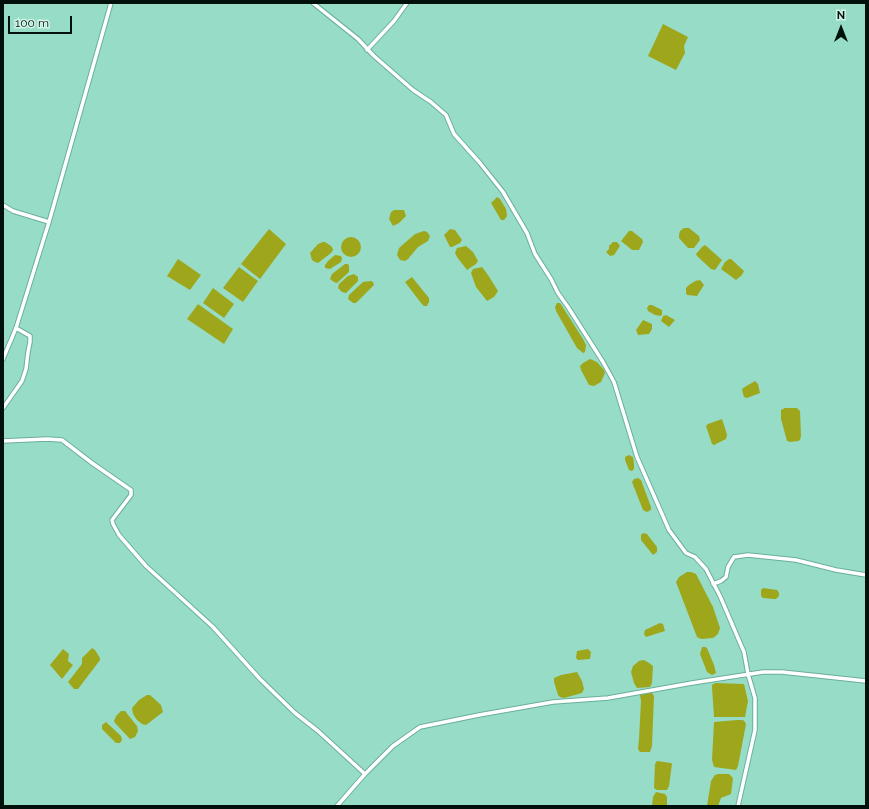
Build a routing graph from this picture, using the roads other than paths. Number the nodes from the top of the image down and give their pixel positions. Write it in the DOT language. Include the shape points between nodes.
graph roads {
  1 [pos="110,3"];
  2 [pos="313,3"];
  3 [pos="407,3"];
  4 [pos="367,50"];
  5 [pos="3,205"];
  6 [pos="50,222"];
  7 [pos="16,328"];
  8 [pos="3,359"];
  9 [pos="3,408"];
  10 [pos="3,441"];
  11 [pos="866,574"];
  12 [pos="713,584"];
  13 [pos="748,674"];
  14 [pos="866,682"];
  15 [pos="365,774"];
  16 [pos="337,806"];
  17 [pos="738,806"];
  1 -- 6 [label="street"];
  2 -- 4 [label="street" via="358,39"];
  3 -- 4 [label="street"];
  4 -- 12 [label="street" via="446,115 454,134 503,192 535,254 614,382 637,457 669,530 686,553 706,569"];
  5 -- 6 [label="street" via="13,211"];
  6 -- 7 [label="street"];
  7 -- 8 [label="street"];
  7 -- 9 [label="street" via="30,336 26,369 22,380"];
  10 -- 15 [label="street" via="62,440 130,490 130,495 112,520 120,535 146,566 213,627 260,679"];
  11 -- 12 [label="street" via="796,560 748,554 734,557 726,577"];
  12 -- 13 [label="street" via="744,652"];
  13 -- 14 [label="street" via="782,672"];
  13 -- 15 [label="street" via="608,698 553,702 420,728 394,746"];
  13 -- 17 [label="street" via="755,698 755,730"];
  15 -- 16 [label="street"];
}
